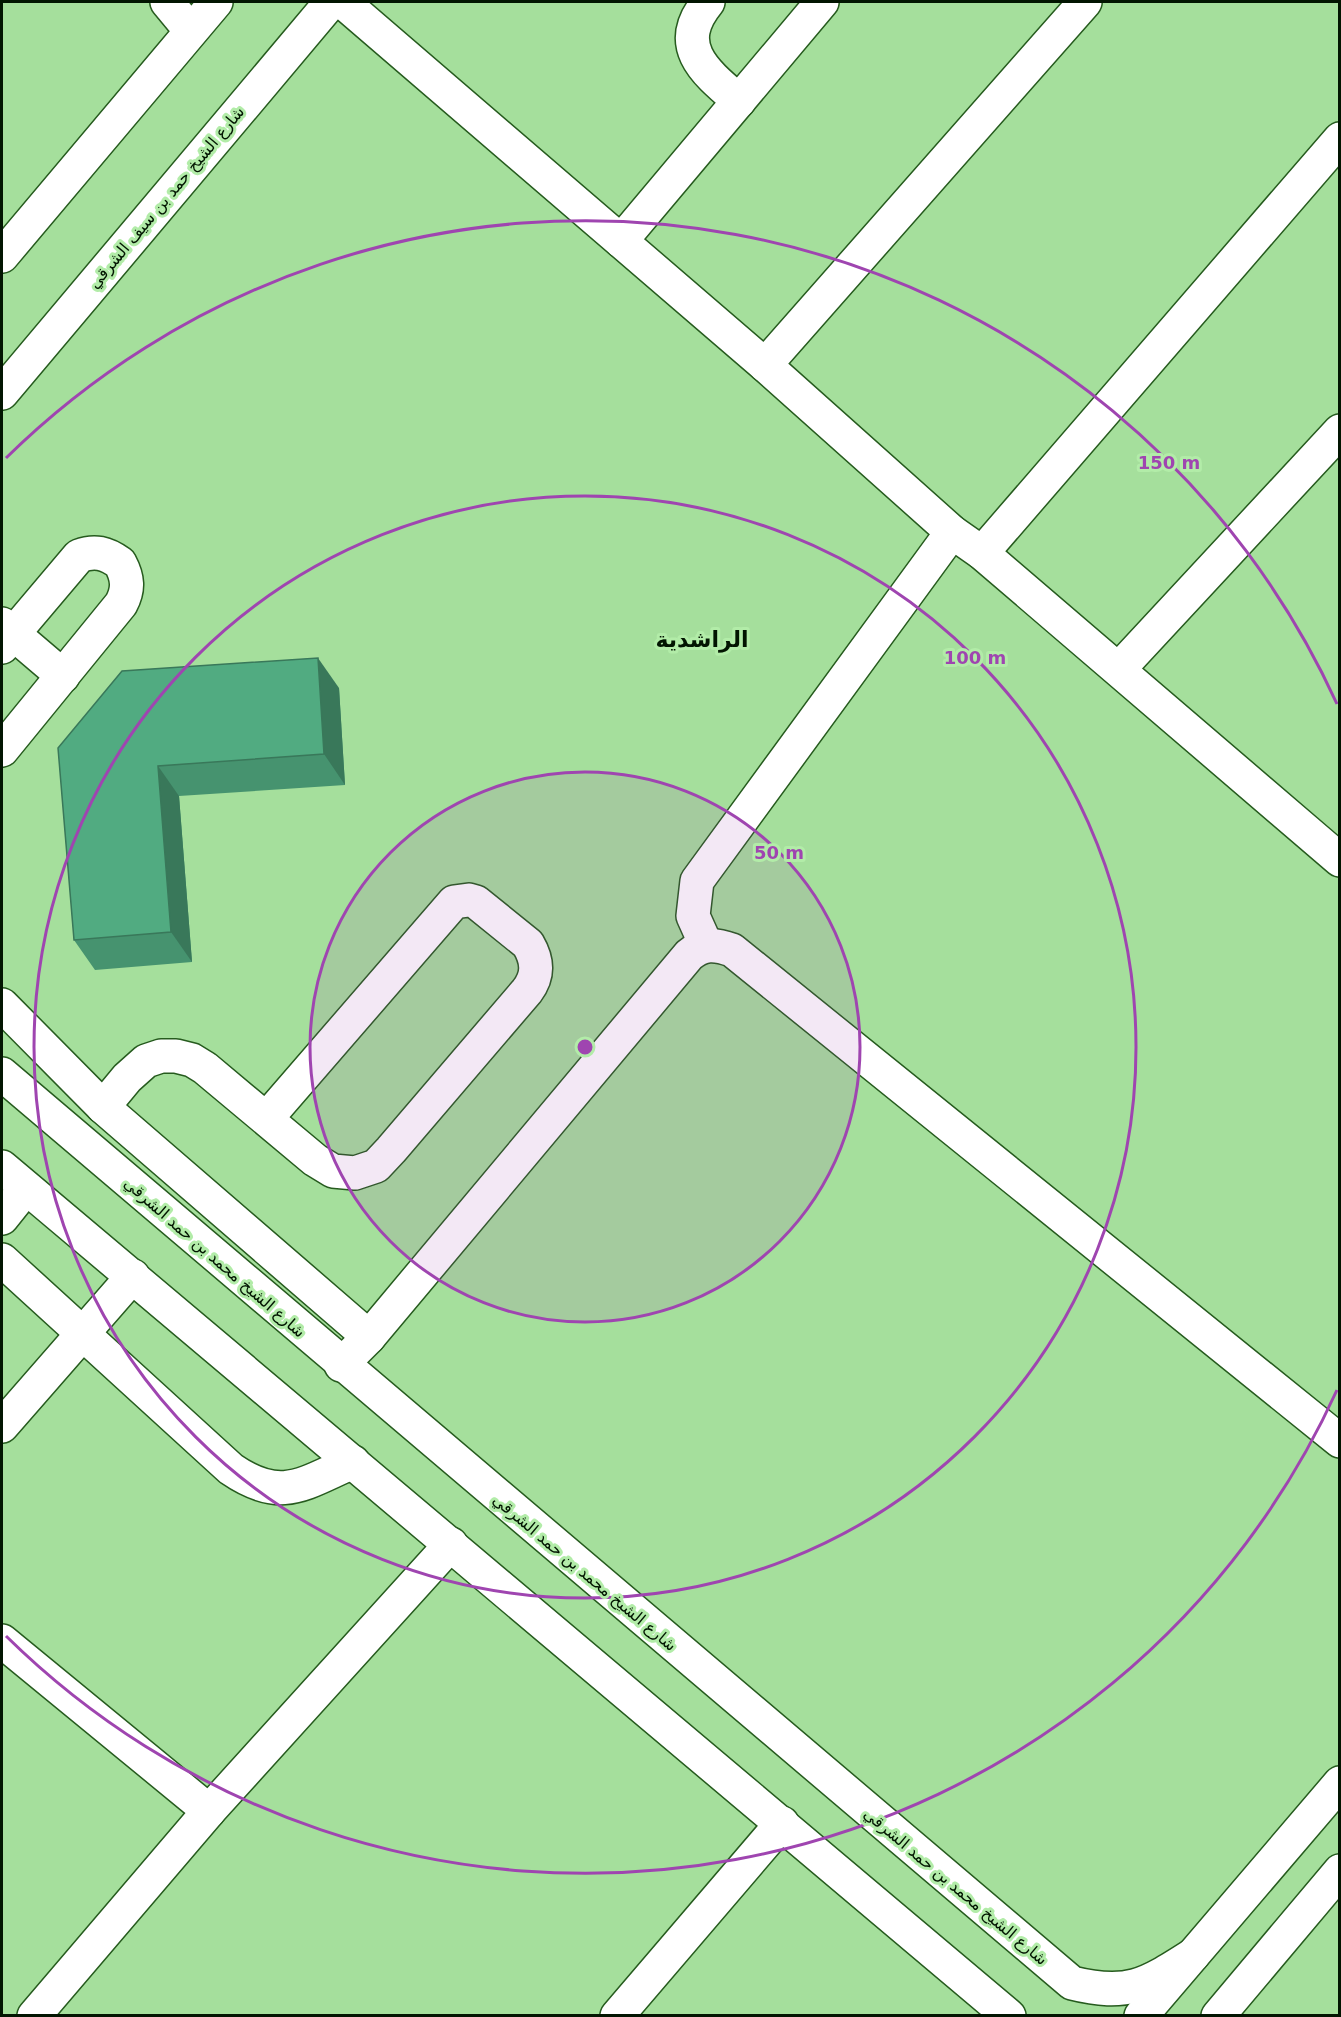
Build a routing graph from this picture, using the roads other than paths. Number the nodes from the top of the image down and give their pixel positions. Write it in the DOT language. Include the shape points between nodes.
graph roads {
  1 [pos="166,2"];
  2 [pos="216,2"];
  3 [pos="331,2"];
  4 [pos="343,2"];
  5 [pos="708,2"];
  6 [pos="822,2"];
  7 [pos="1085,2"];
  8 [pos="191,31"];
  9 [pos="739,101"];
  10 [pos="1340,139"];
  11 [pos="621,241"];
  12 [pos="2,256"];
  13 [pos="765,365"];
  14 [pos="2,393"];
  15 [pos="1340,431"];
  16 [pos="952,532"];
  17 [pos="982,553"];
  18 [pos="5,634"];
  19 [pos="1119,669"];
  20 [pos="63,676"];
  21 [pos="7,730"];
  22 [pos="1339,858"];
  23 [pos="706,945"];
  24 [pos="2,1005"];
  25 [pos="2,1074"];
  26 [pos="103,1107"];
  27 [pos="267,1118"];
  28 [pos="2,1167"];
  29 [pos="26,1188"];
  30 [pos="2,1218"];
  31 [pos="2,1260"];
  32 [pos="133,1276"];
  33 [pos="81,1333"];
  34 [pos="369,1337"];
  35 [pos="341,1365"];
  36 [pos="2,1426"];
  37 [pos="1340,1441"];
  38 [pos="353,1462"];
  39 [pos="451,1544"];
  40 [pos="2,1641"];
  41 [pos="1340,1783"];
  42 [pos="209,1811"];
  43 [pos="783,1823"];
  44 [pos="1340,1871"];
  45 [pos="1193,1955"];
  46 [pos="1007,2013"];
  47 [pos="34,2016"];
  48 [pos="617,2016"];
  49 [pos="1141,2016"];
  50 [pos="1218,2016"];
  1 -- 8 [label="street"];
  2 -- 8 [label="street"];
  3 -- 14 [label="street, شارع الشيخ حمد بن سيف الشرقي"];
  4 -- 11 [label="street"];
  5 -- 9 [label="street" via="693,30 697,60"];
  6 -- 9 [label="street"];
  7 -- 13 [label="street"];
  8 -- 12 [label="street"];
  9 -- 11 [label="street"];
  10 -- 17 [label="street"];
  11 -- 13 [label="street"];
  13 -- 16 [label="street"];
  15 -- 19 [label="street"];
  16 -- 17 [label="street"];
  16 -- 23 [label="street" via="697,881 693,915"];
  17 -- 19 [label="street"];
  18 -- 20 [label="street"];
  18 -- 20 [label="street" via="79,556 100,553 120,563 125,573 126,595"];
  19 -- 22 [label="street"];
  20 -- 21 [label="street"];
  23 -- 34 [label="street" via="689,955"];
  23 -- 37 [label="street" via="732,950"];
  24 -- 26 [label="street"];
  25 -- 35 [label="street, شارع الشيخ محمد بن حمد الشرقي"];
  26 -- 27 [label="street" via="146,1061 176,1056 205,1068"];
  26 -- 34 [label="street"];
  27 -- 27 [label="street" via="333,1171 355,1173 376,1166 534,983 536,963 528,944 476,902 454,902"];
  28 -- 29 [label="street"];
  29 -- 30 [label="street"];
  29 -- 32 [label="street"];
  31 -- 33 [label="street"];
  32 -- 33 [label="street"];
  32 -- 38 [label="street"];
  33 -- 36 [label="street"];
  33 -- 38 [label="street" via="247,1479 264,1486 302,1486"];
  34 -- 35 [label="street"];
  35 -- 45 [label="street, شارع الشيخ محمد بن حمد الشرقي" via="1072,1983 1102,1990 1138,1987"];
  38 -- 39 [label="street"];
  39 -- 42 [label="street"];
  39 -- 43 [label="street"];
  40 -- 42 [label="street"];
  41 -- 45 [label="street"];
  42 -- 47 [label="street"];
  43 -- 46 [label="street"];
  43 -- 48 [label="street"];
  44 -- 50 [label="street"];
  45 -- 49 [label="street"];
}
